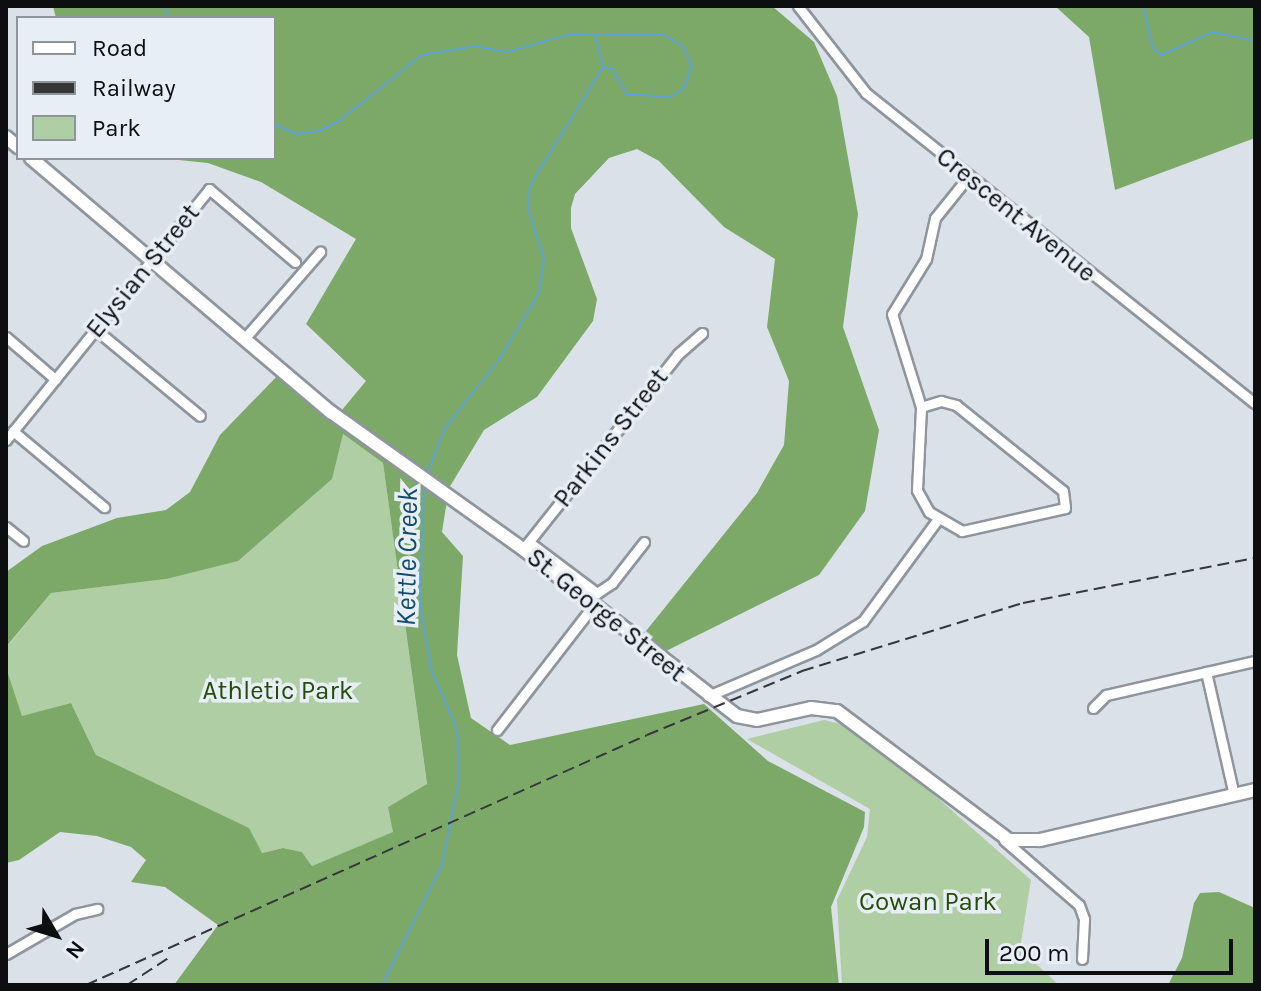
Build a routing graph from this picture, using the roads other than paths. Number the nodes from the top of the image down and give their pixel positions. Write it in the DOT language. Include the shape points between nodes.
graph roads {
  1 [pos="798,6"];
  2 [pos="33,160"];
  3 [pos="968,177"];
  4 [pos="320,252"];
  5 [pos="151,260"];
  6 [pos="295,262"];
  7 [pos="95,329"];
  8 [pos="702,333"];
  9 [pos="6,337"];
  10 [pos="244,339"];
  11 [pos="55,379"];
  12 [pos="1255,403"];
  13 [pos="921,407"];
  14 [pos="200,416"];
  15 [pos="10,435"];
  16 [pos="104,507"];
  17 [pos="938,519"];
  18 [pos="6,527"];
  19 [pos="23,541"];
  20 [pos="644,542"];
  21 [pos="526,545"];
  22 [pos="593,606"];
  23 [pos="1255,661"];
  24 [pos="1206,672"];
  25 [pos="708,696"];
  26 [pos="1093,708"];
  27 [pos="497,730"];
  28 [pos="1255,790"];
  29 [pos="1234,795"];
  30 [pos="995,833"];
  31 [pos="97,909"];
  32 [pos="6,954"];
  33 [pos="1082,959"];
  1 -- 3 [label="street, Crescent Avenue" via="866,93"];
  2 -- 5 [label="street, St. George Street"];
  3 -- 12 [label="street, Crescent Avenue"];
  3 -- 13 [label="street" via="935,218 926,259 892,314"];
  4 -- 10 [label="street"];
  5 -- 6 [label="street, Elysian Street" via="209,189"];
  5 -- 7 [label="street, Elysian Street"];
  5 -- 10 [label="street, St. George Street"];
  7 -- 11 [label="street, Elysian Street"];
  7 -- 14 [label="street"];
  8 -- 21 [label="street, Parkins Street" via="678,354"];
  9 -- 11 [label="street"];
  10 -- 21 [label="street, St. George Street" via="400,461"];
  11 -- 15 [label="street, Elysian Street"];
  13 -- 17 [label="street" via="915,482 924,505"];
  13 -- 17 [label="street" via="941,401 956,405 1063,491 1068,502 1060,513 979,532 954,529"];
  15 -- 16 [label="street"];
  17 -- 25 [label="street" via="863,621 816,650"];
  18 -- 19 [label="street"];
  20 -- 21 [label="street" via="612,583 597,593"];
  21 -- 22 [label="street, St. George Street"];
  22 -- 25 [label="street, St. George Street"];
  22 -- 27 [label="street"];
  23 -- 24 [label="street"];
  24 -- 26 [label="street" via="1106,695"];
  24 -- 29 [label="street"];
  25 -- 30 [label="street, St. George Street" via="751,720 811,708 837,711"];
  28 -- 29 [label="street, St. George Street"];
  29 -- 30 [label="street, St. George Street" via="1034,841"];
  30 -- 33 [label="street" via="1079,905 1084,919"];
  31 -- 32 [label="street" via="63,919"];
}
